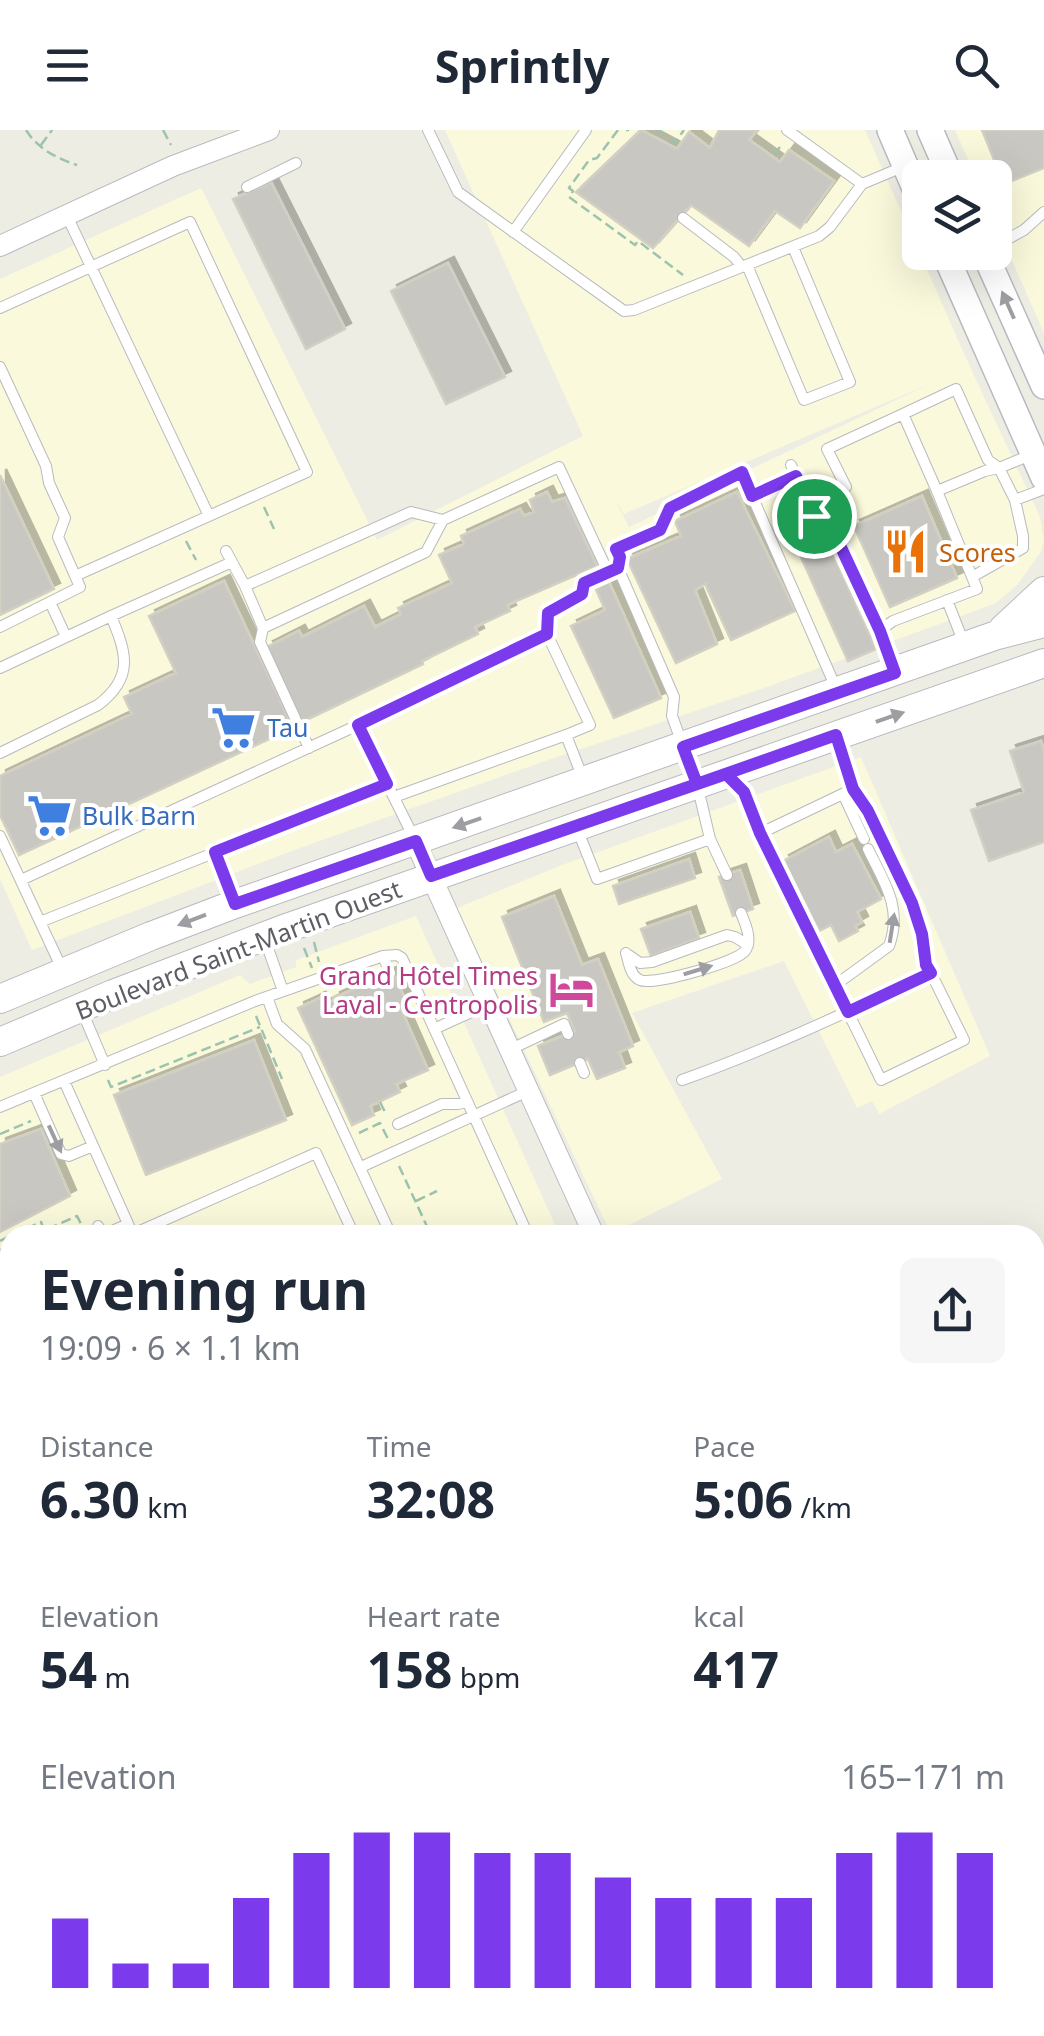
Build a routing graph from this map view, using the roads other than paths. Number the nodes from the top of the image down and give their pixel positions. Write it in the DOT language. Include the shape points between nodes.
graph roads {
  1 [pos="269,130"];
  2 [pos="428,130"];
  3 [pos="586,130"];
  4 [pos="890,130"];
  5 [pos="930,130"];
  6 [pos="787,135"];
  7 [pos="903,160"];
  8 [pos="943,160"];
  9 [pos="296,163"];
  10 [pos="902,168"];
  11 [pos="862,184"];
  12 [pos="246,186"];
  13 [pos="1044,212"];
  14 [pos="67,215"];
  15 [pos="682,218"];
  16 [pos="513,232"];
  17 [pos="1012,237"];
  18 [pos="0,246"];
  19 [pos="793,247"];
  20 [pos="744,266"];
  21 [pos="90,267"];
  22 [pos="952,270"];
  23 [pos="990,270"];
  24 [pos="0,308"];
  25 [pos="0,367"];
  26 [pos="1044,386"];
  27 [pos="903,414"];
  28 [pos="1039,466"];
  29 [pos="1000,468"];
  30 [pos="846,488"];
  31 [pos="1044,489"];
  32 [pos="937,492"];
  33 [pos="752,496"];
  34 [pos="1015,500"];
  35 [pos="209,516"];
  36 [pos="443,520"];
  37 [pos="613,570"];
  38 [pos="75,576"];
  39 [pos="972,577"];
  40 [pos="245,586"];
  41 [pos="1044,590"];
  42 [pos="946,600"];
  43 [pos="50,602"];
  44 [pos="111,616"];
  45 [pos="1044,622"];
  46 [pos="0,627"];
  47 [pos="263,628"];
  48 [pos="880,631"];
  49 [pos="547,634"];
  50 [pos="994,636"];
  51 [pos="66,637"];
  52 [pos="966,647"];
  53 [pos="1040,667"];
  54 [pos="0,668"];
  55 [pos="895,673"];
  56 [pos="838,693"];
  57 [pos="358,725"];
  58 [pos="566,735"];
  59 [pos="836,735"];
  60 [pos="683,747"];
  61 [pos="309,748"];
  62 [pos="0,753"];
  63 [pos="726,774"];
  64 [pos="584,782"];
  65 [pos="387,784"];
  66 [pos="697,784"];
  67 [pos="848,792"];
  68 [pos="394,798"];
  69 [pos="576,826"];
  70 [pos="760,833"];
  71 [pos="0,836"];
  72 [pos="710,839"];
  73 [pos="416,841"];
  74 [pos="215,852"];
  75 [pos="726,874"];
  76 [pos="431,876"];
  77 [pos="21,880"];
  78 [pos="235,904"];
  79 [pos="742,912"];
  80 [pos="40,922"];
  81 [pos="264,936"];
  82 [pos="748,945"];
  83 [pos="382,956"];
  84 [pos="64,972"];
  85 [pos="390,973"];
  86 [pos="931,973"];
  87 [pos="834,986"];
  88 [pos="284,991"];
  89 [pos="267,997"];
  90 [pos="0,999"];
  91 [pos="489,1004"];
  92 [pos="80,1008"];
  93 [pos="848,1012"];
  94 [pos="434,1028"];
  95 [pos="568,1034"];
  96 [pos="0,1042"];
  97 [pos="509,1050"];
  98 [pos="105,1065"];
  99 [pos="682,1080"];
  100 [pos="64,1081"];
  101 [pos="528,1091"];
  102 [pos="34,1093"];
  103 [pos="467,1102"];
  104 [pos="0,1107"];
  105 [pos="474,1117"];
  106 [pos="398,1124"];
  107 [pos="93,1146"];
  108 [pos="361,1167"];
  109 [pos="128,1225"];
  110 [pos="145,1225"];
  111 [pos="349,1225"];
  112 [pos="387,1225"];
  113 [pos="523,1225"];
  114 [pos="589,1225"];
  1 -- 14 [label="street"];
  2 -- 16 [label="lane" via="458,192"];
  3 -- 16 [label="lane"];
  4 -- 7 [label="street"];
  5 -- 8 [label="street"];
  6 -- 11 [label="lane"];
  9 -- 12 [label="lane"];
  10 -- 11 [label="lane"];
  11 -- 19 [label="lane" via="826,232"];
  13 -- 17 [label="lane"];
  14 -- 18 [label="street"];
  14 -- 21 [label="lane"];
  15 -- 20 [label="lane"];
  16 -- 20 [label="lane" via="624,311"];
  19 -- 20 [label="lane"];
  19 -- 20 [label="lane" via="850,382 804,400"];
  21 -- 24 [label="lane"];
  21 -- 35 [label="lane"];
  21 -- 35 [label="lane" via="190,222 308,472"];
  22 -- 28 [label="street"];
  26 -- 23 [label="street, one-way"];
  25 -- 38 [label="lane" via="65,518 58,538"];
  27 -- 29 [label="lane" via="956,389 988,460"];
  27 -- 30 [label="lane" via="827,449"];
  27 -- 32 [label="lane"];
  28 -- 29 [label="lane"];
  29 -- 32 [label="lane"];
  29 -- 34 [label="lane"];
  31 -- 34 [label="lane"];
  32 -- 39 [label="lane"];
  33 -- 37 [label="lane" via="742,472 670,508 660,530 616,549 620,557"];
  33 -- 48 [label="lane" via="794,470 814,516 831,526"];
  33 -- 56 [label="lane"];
  34 -- 39 [label="lane" via="1023,548"];
  35 -- 38 [label="lane"];
  36 -- 37 [label="lane" via="559,467"];
  36 -- 40 [label="lane" via="412,512"];
  36 -- 47 [label="lane" via="426,552"];
  37 -- 49 [label="lane" via="584,583 582,594 548,613"];
  37 -- 60 [label="lane" via="674,697 672,716"];
  38 -- 43 [label="lane" via="80,587"];
  39 -- 42 [label="lane" via="977,588"];
  40 -- 44 [label="lane" via="229,557"];
  40 -- 47 [label="lane"];
  41 -- 50 [label="main road"];
  42 -- 48 [label="lane"];
  42 -- 52 [label="lane"];
  43 -- 46 [label="lane"];
  43 -- 51 [label="lane"];
  44 -- 51 [label="lane"];
  44 -- 62 [label="lane" via="126,659 110,694"];
  45 -- 50 [label="main road, Boulevard Saint-Martin Ouest"];
  47 -- 61 [label="lane" via="260,642"];
  48 -- 55 [label="lane"];
  49 -- 57 [label="lane"];
  49 -- 58 [label="lane" via="590,725"];
  50 -- 52 [label="main road, Boulevard Saint-Martin Ouest"];
  51 -- 54 [label="lane"];
  52 -- 55 [label="main road, Boulevard Saint-Martin Ouest"];
  59 -- 53 [label="main road, Boulevard Saint-Martin Ouest, one-way"];
  55 -- 56 [label="main road, Boulevard Saint-Martin Ouest"];
  56 -- 60 [label="main road, Boulevard Saint-Martin Ouest"];
  57 -- 61 [label="lane"];
  57 -- 65 [label="lane"];
  58 -- 64 [label="lane"];
  58 -- 68 [label="lane"];
  59 -- 63 [label="main road, Boulevard Saint-Martin Ouest"];
  59 -- 67 [label="lane"];
  60 -- 64 [label="main road, Boulevard Saint-Martin Ouest"];
  60 -- 66 [label="lane"];
  61 -- 77 [label="lane"];
  63 -- 66 [label="main road, Boulevard Saint-Martin Ouest"];
  63 -- 70 [label="lane" via="744,792"];
  64 -- 73 [label="main road, Boulevard Saint-Martin Ouest, one-way"];
  65 -- 68 [label="lane"];
  65 -- 74 [label="lane"];
  66 -- 69 [label="main road, Boulevard Saint-Martin Ouest"];
  66 -- 72 [label="lane"];
  67 -- 70 [label="lane"];
  67 -- 86 [label="lane" via="868,811 912,903"];
  87 -- 67 [label="lane, one-way" via="891,942 895,908"];
  68 -- 73 [label="lane"];
  69 -- 72 [label="lane" via="597,879"];
  69 -- 76 [label="main road, Boulevard Saint-Martin Ouest"];
  70 -- 87 [label="lane"];
  71 -- 77 [label="lane"];
  72 -- 75 [label="lane"];
  73 -- 76 [label="street"];
  73 -- 78 [label="main road, Boulevard Saint-Martin Ouest"];
  74 -- 78 [label="lane"];
  74 -- 80 [label="lane"];
  76 -- 81 [label="main road, Boulevard Saint-Martin Ouest"];
  76 -- 91 [label="street"];
  77 -- 80 [label="lane"];
  78 -- 84 [label="main road, Boulevard Saint-Martin Ouest, one-way"];
  79 -- 82 [label="lane"];
  80 -- 84 [label="lane"];
  81 -- 88 [label="lane"];
  81 -- 92 [label="main road, Boulevard Saint-Martin Ouest"];
  82 -- 82 [label="lane, one-way" via="730,935 652,962 626,953 633,975 648,982 737,956"];
  83 -- 85 [label="lane"];
  83 -- 88 [label="lane"];
  83 -- 94 [label="lane" via="402,958"];
  84 -- 90 [label="main road, Boulevard Saint-Martin Ouest"];
  86 -- 93 [label="lane"];
  86 -- 93 [label="lane" via="964,1040 881,1080"];
  87 -- 93 [label="lane"];
  88 -- 89 [label="lane"];
  89 -- 98 [label="lane"];
  89 -- 108 [label="lane" via="277,1024 306,1049"];
  91 -- 94 [label="lane"];
  91 -- 97 [label="street"];
  92 -- 96 [label="main road, Boulevard Saint-Martin Ouest"];
  92 -- 98 [label="lane"];
  93 -- 99 [label="lane"];
  94 -- 103 [label="lane"];
  95 -- 97 [label="lane" via="564,1024"];
  97 -- 101 [label="street"];
  98 -- 100 [label="lane"];
  100 -- 102 [label="lane"];
  100 -- 107 [label="lane"];
  101 -- 105 [label="lane"];
  101 -- 114 [label="street"];
  102 -- 104 [label="lane"];
  102 -- 107 [label="lane, one-way" via="61,1154"];
  103 -- 105 [label="lane"];
  103 -- 106 [label="lane" via="442,1104"];
  105 -- 108 [label="lane"];
  105 -- 113 [label="lane"];
  107 -- 109 [label="lane"];
  108 -- 112 [label="lane"];
  110 -- 111 [label="lane" via="316,1153"];
}
